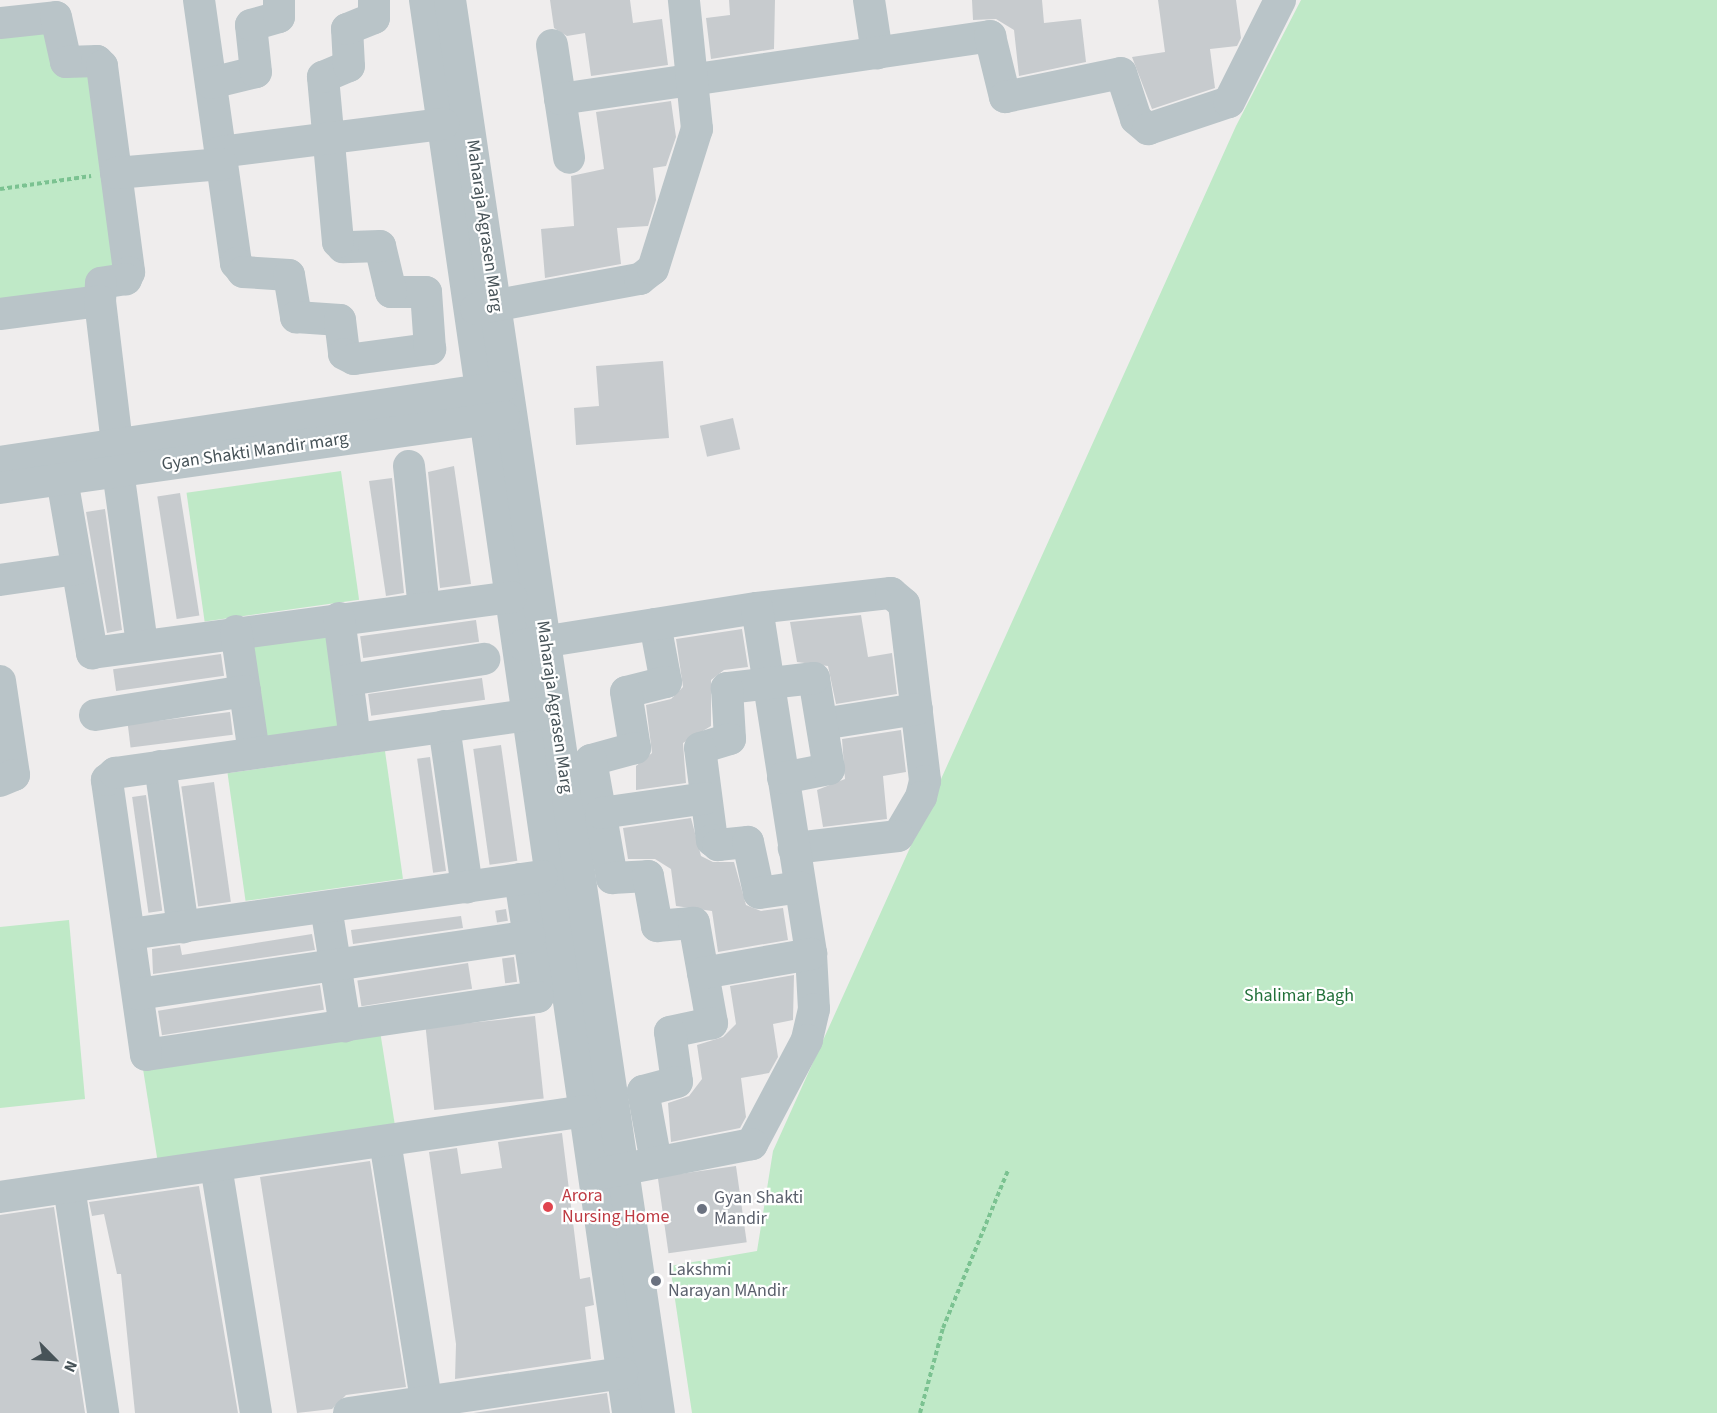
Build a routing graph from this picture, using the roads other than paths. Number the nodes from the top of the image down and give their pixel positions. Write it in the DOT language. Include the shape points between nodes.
graph roads {
  1 [pos="199,0"];
  2 [pos="279,0"];
  3 [pos="374,0"];
  4 [pos="426,0"];
  5 [pos="450,0"];
  6 [pos="684,0"];
  7 [pos="869,0"];
  8 [pos="1280,0"];
  9 [pos="4,15"];
  10 [pos="552,45"];
  11 [pos="877,53"];
  12 [pos="692,79"];
  13 [pos="211,83"];
  14 [pos="560,99"];
  15 [pos="443,124"];
  16 [pos="329,138"];
  17 [pos="221,158"];
  18 [pos="569,158"];
  19 [pos="116,173"];
  20 [pos="100,301"];
  21 [pos="483,308"];
  22 [pos="0,314"];
  23 [pos="496,403"];
  24 [pos="118,458"];
  25 [pos="0,462"];
  26 [pos="409,466"];
  27 [pos="62,479"];
  28 [pos="0,488"];
  29 [pos="76,569"];
  30 [pos="0,580"];
  31 [pos="511,597"];
  32 [pos="424,608"];
  33 [pos="757,608"];
  34 [pos="339,618"];
  35 [pos="655,624"];
  36 [pos="236,631"];
  37 [pos="531,644"];
  38 [pos="142,645"];
  39 [pos="484,660"];
  40 [pos="348,680"];
  41 [pos="0,681"];
  42 [pos="768,683"];
  43 [pos="245,691"];
  44 [pos="917,708"];
  45 [pos="541,712"];
  46 [pos="95,715"];
  47 [pos="822,724"];
  48 [pos="444,726"];
  49 [pos="356,739"];
  50 [pos="254,753"];
  51 [pos="160,766"];
  52 [pos="783,778"];
  53 [pos="0,781"];
  54 [pos="706,798"];
  55 [pos="600,813"];
  56 [pos="794,848"];
  57 [pos="551,875"];
  58 [pos="520,879"];
  59 [pos="467,886"];
  60 [pos="800,887"];
  61 [pos="326,907"];
  62 [pos="183,927"];
  63 [pos="130,934"];
  64 [pos="530,936"];
  65 [pos="810,954"];
  66 [pos="336,966"];
  67 [pos="703,973"];
  68 [pos="138,994"];
  69 [pos="345,1026"];
  70 [pos="585,1111"];
  71 [pos="385,1141"];
  72 [pos="656,1162"];
  73 [pos="216,1166"];
  74 [pos="608,1172"];
  75 [pos="69,1187"];
  76 [pos="0,1197"];
  77 [pos="622,1373"];
  78 [pos="427,1407"];
  79 [pos="103,1413"];
  80 [pos="256,1413"];
  81 [pos="349,1413"];
  82 [pos="628,1413"];
  83 [pos="659,1413"];
  1 -- 13 [label="street"];
  2 -- 13 [label="street" via="279,17 250,25 256,72"];
  3 -- 16 [label="street" via="374,18 347,29 349,66 323,77"];
  4 -- 15 [label="street, Maharaja Agrasen Marg"];
  5 -- 21 [label="street, Maharaja Agrasen Marg"];
  6 -- 12 [label="street"];
  7 -- 11 [label="street"];
  8 -- 11 [label="street" via="1229,102 1148,129 1136,119 1121,73 1010,97 1001,91 990,36"];
  9 -- 19 [label="street" via="56,17 66,62 100,63"];
  10 -- 14 [label="street"];
  11 -- 12 [label="street"];
  12 -- 14 [label="street"];
  12 -- 21 [label="street" via="695,148 653,269 640,279"];
  13 -- 17 [label="street"];
  14 -- 18 [label="street"];
  15 -- 16 [label="street"];
  15 -- 21 [label="street, Maharaja Agrasen Marg"];
  16 -- 17 [label="street"];
  16 -- 17 [label="street" via="338,242 343,247 380,246 391,292 426,292 430,349 425,353 347,357 340,320 296,317 289,275 238,267"];
  17 -- 19 [label="street"];
  19 -- 20 [label="street" via="129,272 126,279 101,283"];
  20 -- 22 [label="street"];
  20 -- 24 [label="street"];
  21 -- 23 [label="street, Maharaja Agrasen Marg"];
  23 -- 24 [label="street, Gyan Shakti Mandir marg"];
  23 -- 31 [label="street, Maharaja Agrasen Marg"];
  23 -- 37 [label="street, Maharaja Agrasen Marg"];
  24 -- 25 [label="street, Gyan Shakti Mandir marg"];
  24 -- 27 [label="street, Gyan Shakti Mandir marg"];
  24 -- 38 [label="street"];
  26 -- 32 [label="street"];
  27 -- 28 [label="street, Gyan Shakti Mandir marg"];
  27 -- 29 [label="street"];
  29 -- 30 [label="street"];
  29 -- 38 [label="street" via="88,651"];
  31 -- 32 [label="street"];
  31 -- 37 [label="street, Maharaja Agrasen Marg"];
  32 -- 34 [label="street"];
  33 -- 35 [label="street"];
  33 -- 42 [label="street"];
  33 -- 44 [label="street" via="896,594 904,604"];
  34 -- 36 [label="street"];
  34 -- 40 [label="street"];
  35 -- 37 [label="street"];
  35 -- 55 [label="street" via="665,683 626,693 634,748 592,758"];
  36 -- 38 [label="street"];
  36 -- 43 [label="street"];
  37 -- 45 [label="street, Maharaja Agrasen Marg"];
  39 -- 40 [label="street"];
  40 -- 49 [label="street"];
  41 -- 53 [label="street" via="14,775"];
  42 -- 47 [label="street" via="812,677"];
  42 -- 52 [label="street"];
  42 -- 54 [label="street" via="726,690 730,739 700,748"];
  43 -- 46 [label="street"];
  43 -- 50 [label="street"];
  44 -- 47 [label="street"];
  44 -- 56 [label="street" via="925,781 901,834"];
  45 -- 48 [label="street"];
  45 -- 57 [label="street, Maharaja Agrasen Marg"];
  45 -- 74 [label="street, Maharaja Agrasen Marg"];
  47 -- 52 [label="street" via="829,770"];
  48 -- 49 [label="street"];
  48 -- 59 [label="street"];
  49 -- 50 [label="street"];
  50 -- 51 [label="street"];
  51 -- 62 [label="street"];
  51 -- 63 [label="street" via="115,773 107,780"];
  52 -- 56 [label="street"];
  54 -- 55 [label="street"];
  54 -- 60 [label="street" via="714,843 750,844 757,892"];
  55 -- 67 [label="street" via="612,878 648,876 657,926 694,923"];
  56 -- 60 [label="street"];
  57 -- 58 [label="street"];
  57 -- 70 [label="street, Maharaja Agrasen Marg"];
  58 -- 59 [label="street"];
  58 -- 64 [label="street"];
  59 -- 61 [label="street"];
  60 -- 65 [label="street"];
  61 -- 62 [label="street"];
  61 -- 66 [label="street"];
  62 -- 63 [label="street"];
  63 -- 68 [label="street"];
  64 -- 66 [label="street"];
  64 -- 69 [label="street" via="538,998"];
  65 -- 67 [label="street"];
  65 -- 72 [label="street" via="812,1023 757,1137 743,1149"];
  66 -- 68 [label="street"];
  66 -- 69 [label="street"];
  67 -- 72 [label="street" via="712,1024 670,1032 677,1082 643,1091"];
  68 -- 69 [label="street" via="146,1055"];
  70 -- 71 [label="street"];
  70 -- 74 [label="street, Maharaja Agrasen Marg"];
  71 -- 73 [label="street"];
  71 -- 78 [label="street"];
  72 -- 74 [label="street"];
  73 -- 75 [label="street"];
  73 -- 80 [label="street"];
  74 -- 77 [label="street, Maharaja Agrasen Marg"];
  74 -- 83 [label="street, Maharaja Agrasen Marg"];
  75 -- 76 [label="street"];
  75 -- 79 [label="street"];
  77 -- 78 [label="street"];
  77 -- 82 [label="street, Maharaja Agrasen Marg"];
  78 -- 81 [label="street"];
}
